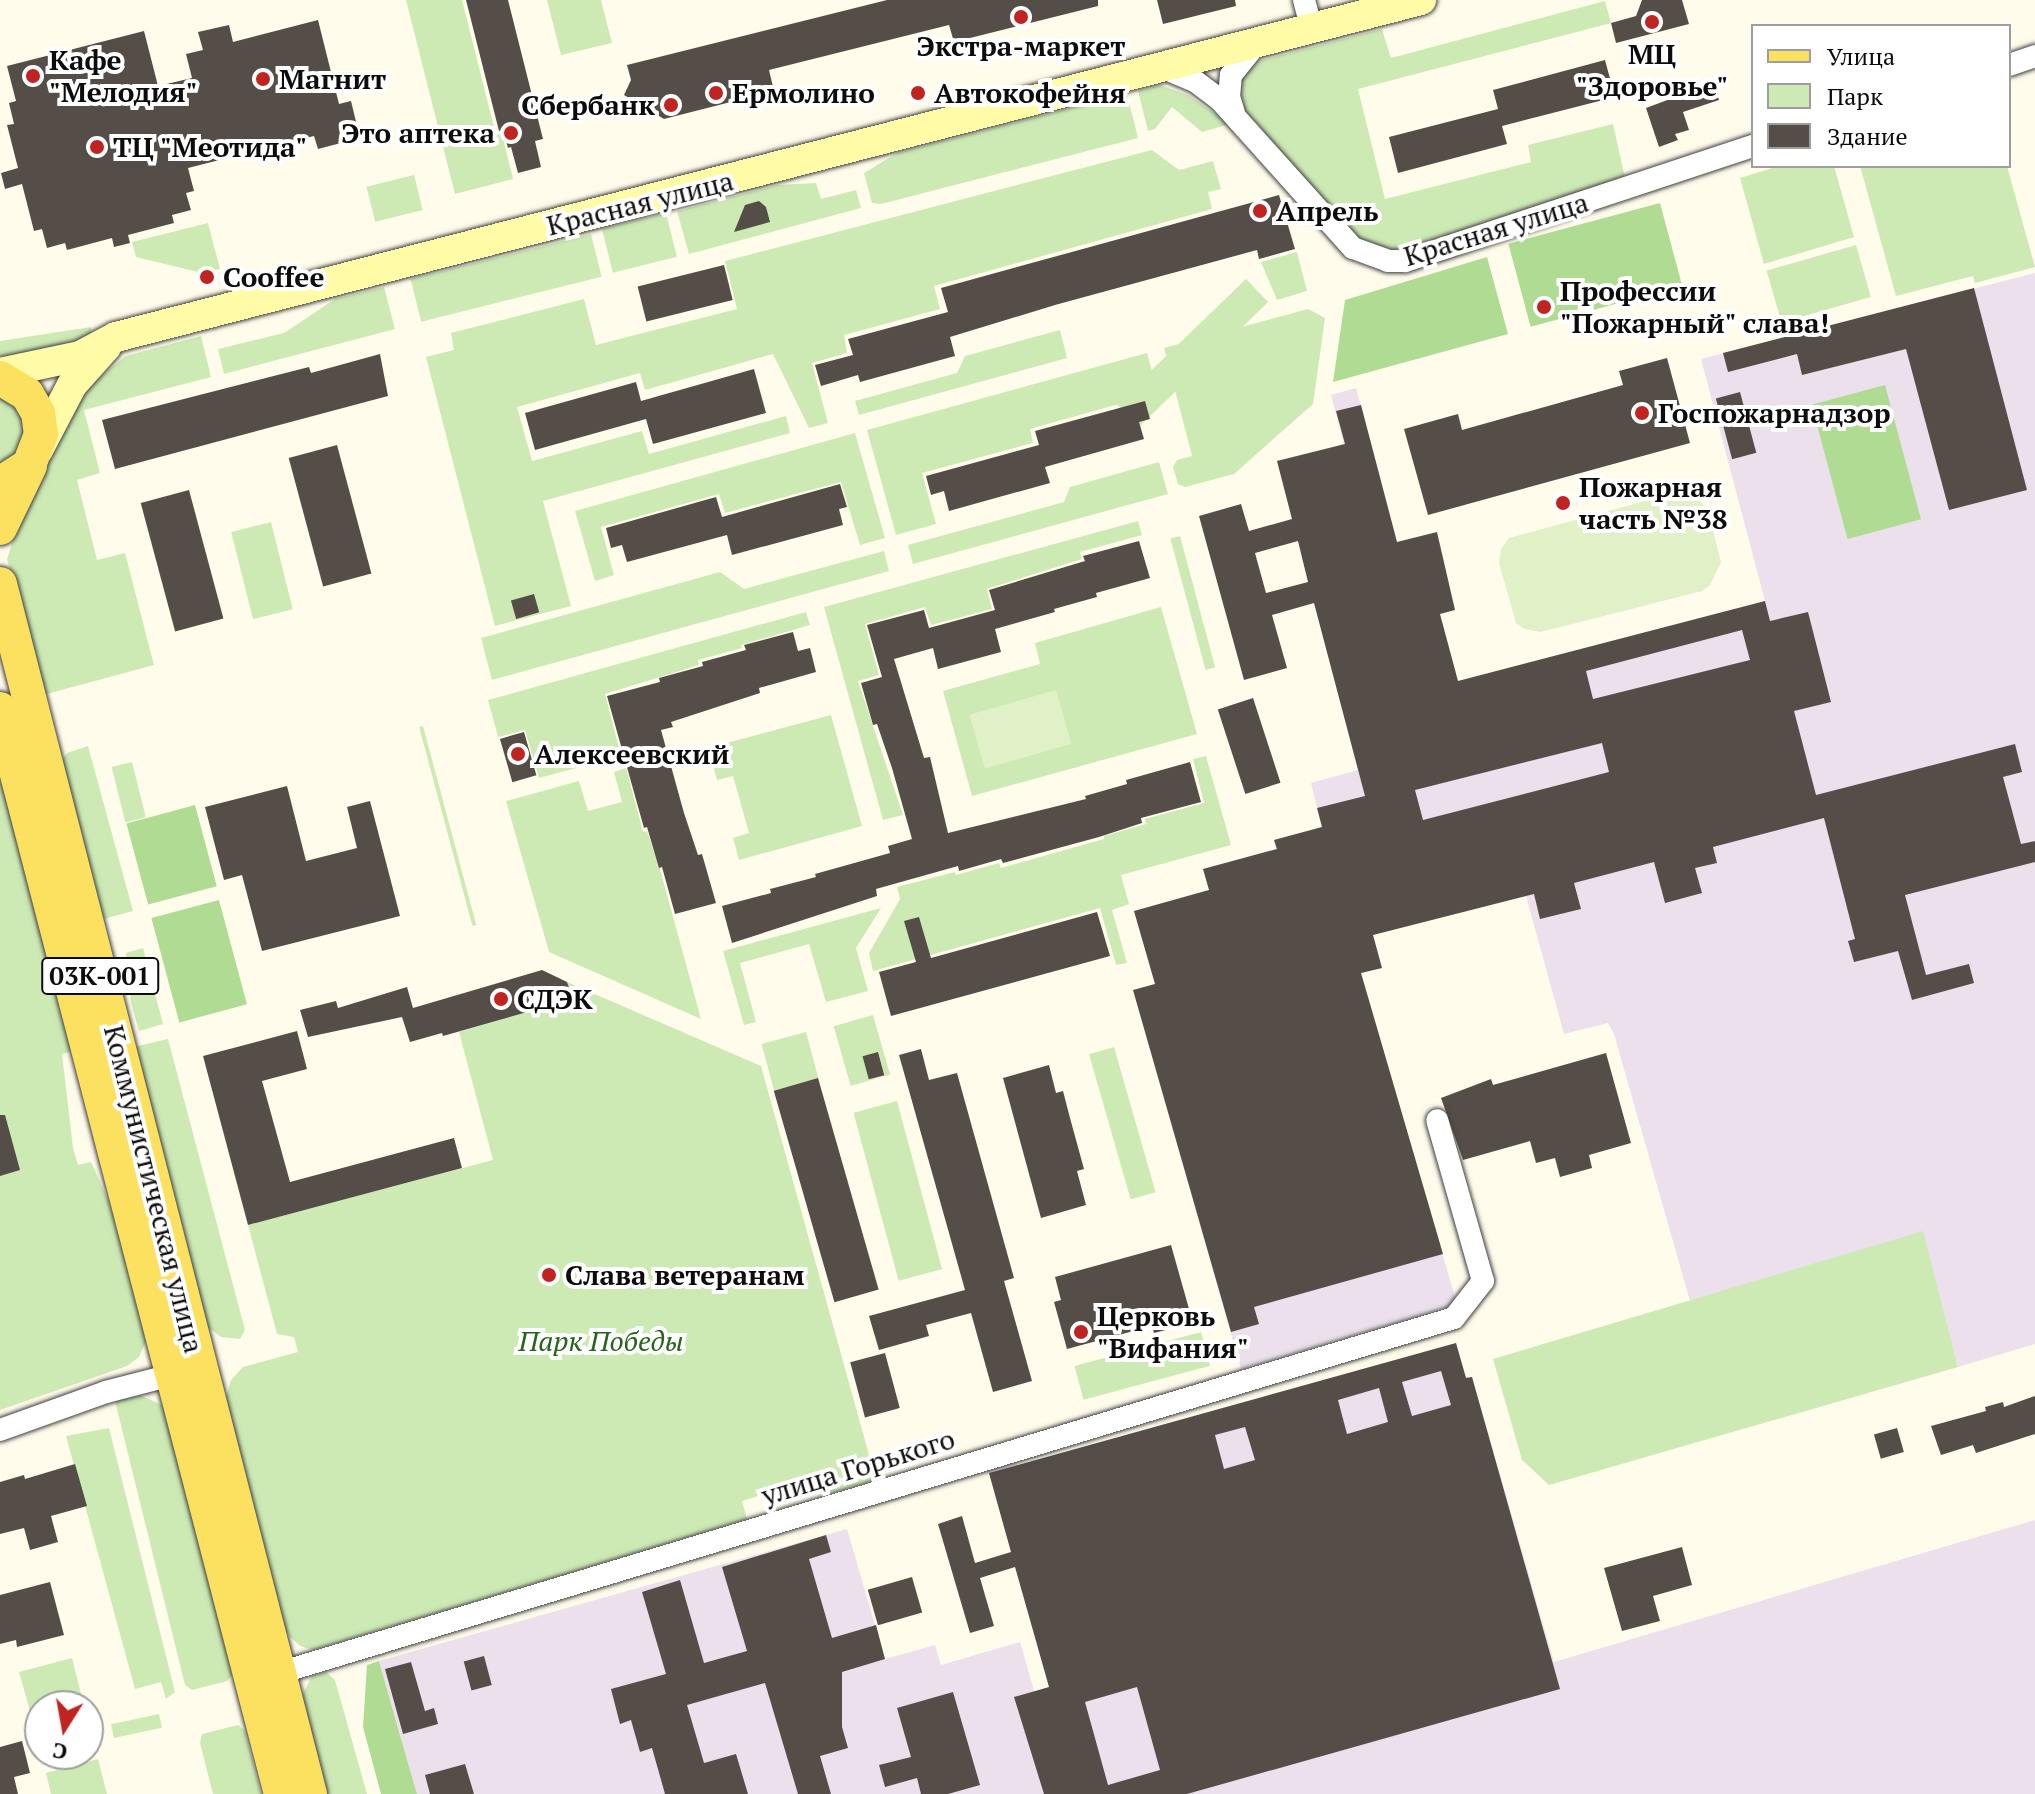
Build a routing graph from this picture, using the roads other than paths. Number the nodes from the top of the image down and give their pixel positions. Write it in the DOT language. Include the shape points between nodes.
graph roads {
  1 [pos="1304,0"];
  2 [pos="1421,0"];
  3 [pos="1312,29"];
  4 [pos="1256,44"];
  5 [pos="2035,56"];
  6 [pos="2011,64"];
  7 [pos="1164,68"];
  8 [pos="1234,113"];
  9 [pos="1751,147"];
  10 [pos="116,337"];
  11 [pos="0,376"];
  12 [pos="36,455"];
  13 [pos="0,484"];
  14 [pos="0,528"];
  15 [pos="0,584"];
  16 [pos="2,723"];
  17 [pos="1437,1120"];
  18 [pos="186,1371"];
  19 [pos="0,1430"];
  20 [pos="279,1673"];
  21 [pos="281,1794"];
  22 [pos="310,1794"];
  1 -- 3 [label="street"];
  2 -- 3 [label="street, Красная улица"];
  3 -- 4 [label="street, Красная улица"];
  4 -- 7 [label="street, Красная улица"];
  4 -- 8 [label="street" via="1231,75 1228,90"];
  5 -- 6 [label="street"];
  7 -- 8 [label="street, Красная улица" via="1195,81"];
  7 -- 10 [label="street, Красная улица"];
  8 -- 9 [label="street, Красная улица" via="1353,248 1397,262"];
  10 -- 11 [label="street, Красная улица" via="80,356"];
  10 -- 12 [label="street" via="72,385"];
  11 -- 12 [label="main road" via="27,394 38,413"];
  12 -- 13 [label="main road" via="21,474"];
  12 -- 14 [label="main road"];
  15 -- 18 [label="main road, Коммунистическая улица / 03К-001"];
  16 -- 18 [label="main road, Коммунистическая улица / 03К-001"];
  17 -- 20 [label="street, улица Горького" via="1483,1281 1454,1318"];
  18 -- 19 [label="street" via="106,1392"];
  18 -- 20 [label="main road, Коммунистическая улица / 03К-001"];
  18 -- 21 [label="main road, Коммунистическая улица / 03К-001"];
  20 -- 22 [label="main road, Коммунистическая улица / 03К-001"];
}
